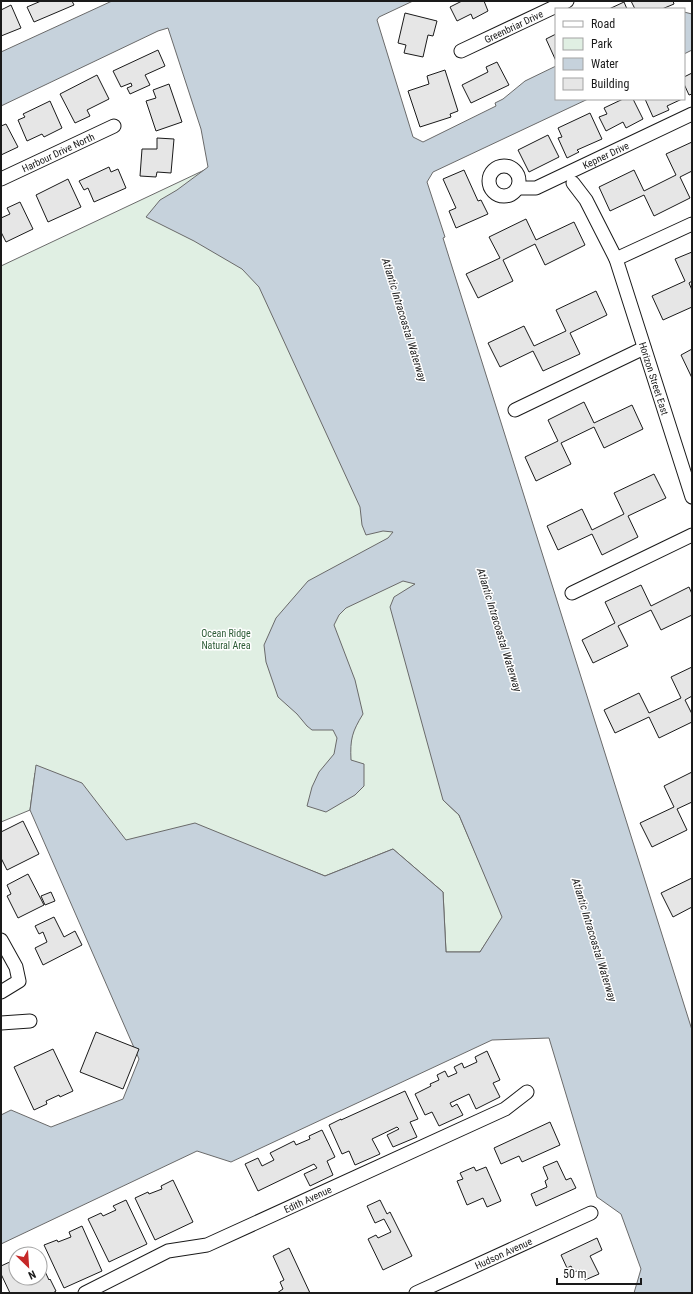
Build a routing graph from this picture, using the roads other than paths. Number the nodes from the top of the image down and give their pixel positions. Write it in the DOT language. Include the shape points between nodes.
graph roads {
  1 [pos="567,1"];
  2 [pos="461,51"];
  3 [pos="692,114"];
  4 [pos="114,126"];
  5 [pos="1,178"];
  6 [pos="573,183"];
  7 [pos="518,188"];
  8 [pos="692,224"];
  9 [pos="616,259"];
  10 [pos="644,348"];
  11 [pos="515,410"];
  12 [pos="692,497"];
  13 [pos="692,535"];
  14 [pos="572,593"];
  15 [pos="1,940"];
  16 [pos="1,992"];
  17 [pos="30,1021"];
  18 [pos="1,1023"];
  19 [pos="527,1092"];
  20 [pos="592,1213"];
  21 [pos="85,1293"];
  22 [pos="416,1293"];
  1 -- 2 [label="street, Greenbriar Drive"];
  3 -- 7 [label="street, Kepner Drive" via="536,188"];
  4 -- 5 [label="street, Harbour Drive North"];
  6 -- 9 [label="street, Horizon Street East" via="586,200"];
  8 -- 9 [label="street"];
  9 -- 10 [label="street, Horizon Street East"];
  10 -- 11 [label="street"];
  10 -- 12 [label="street, Horizon Street East"];
  13 -- 14 [label="street"];
  15 -- 16 [label="street" via="16,967 19,981"];
  17 -- 18 [label="street"];
  19 -- 21 [label="street, Edith Avenue" via="505,1109 207,1245 168,1251"];
  20 -- 22 [label="street, Hudson Avenue"];
}
